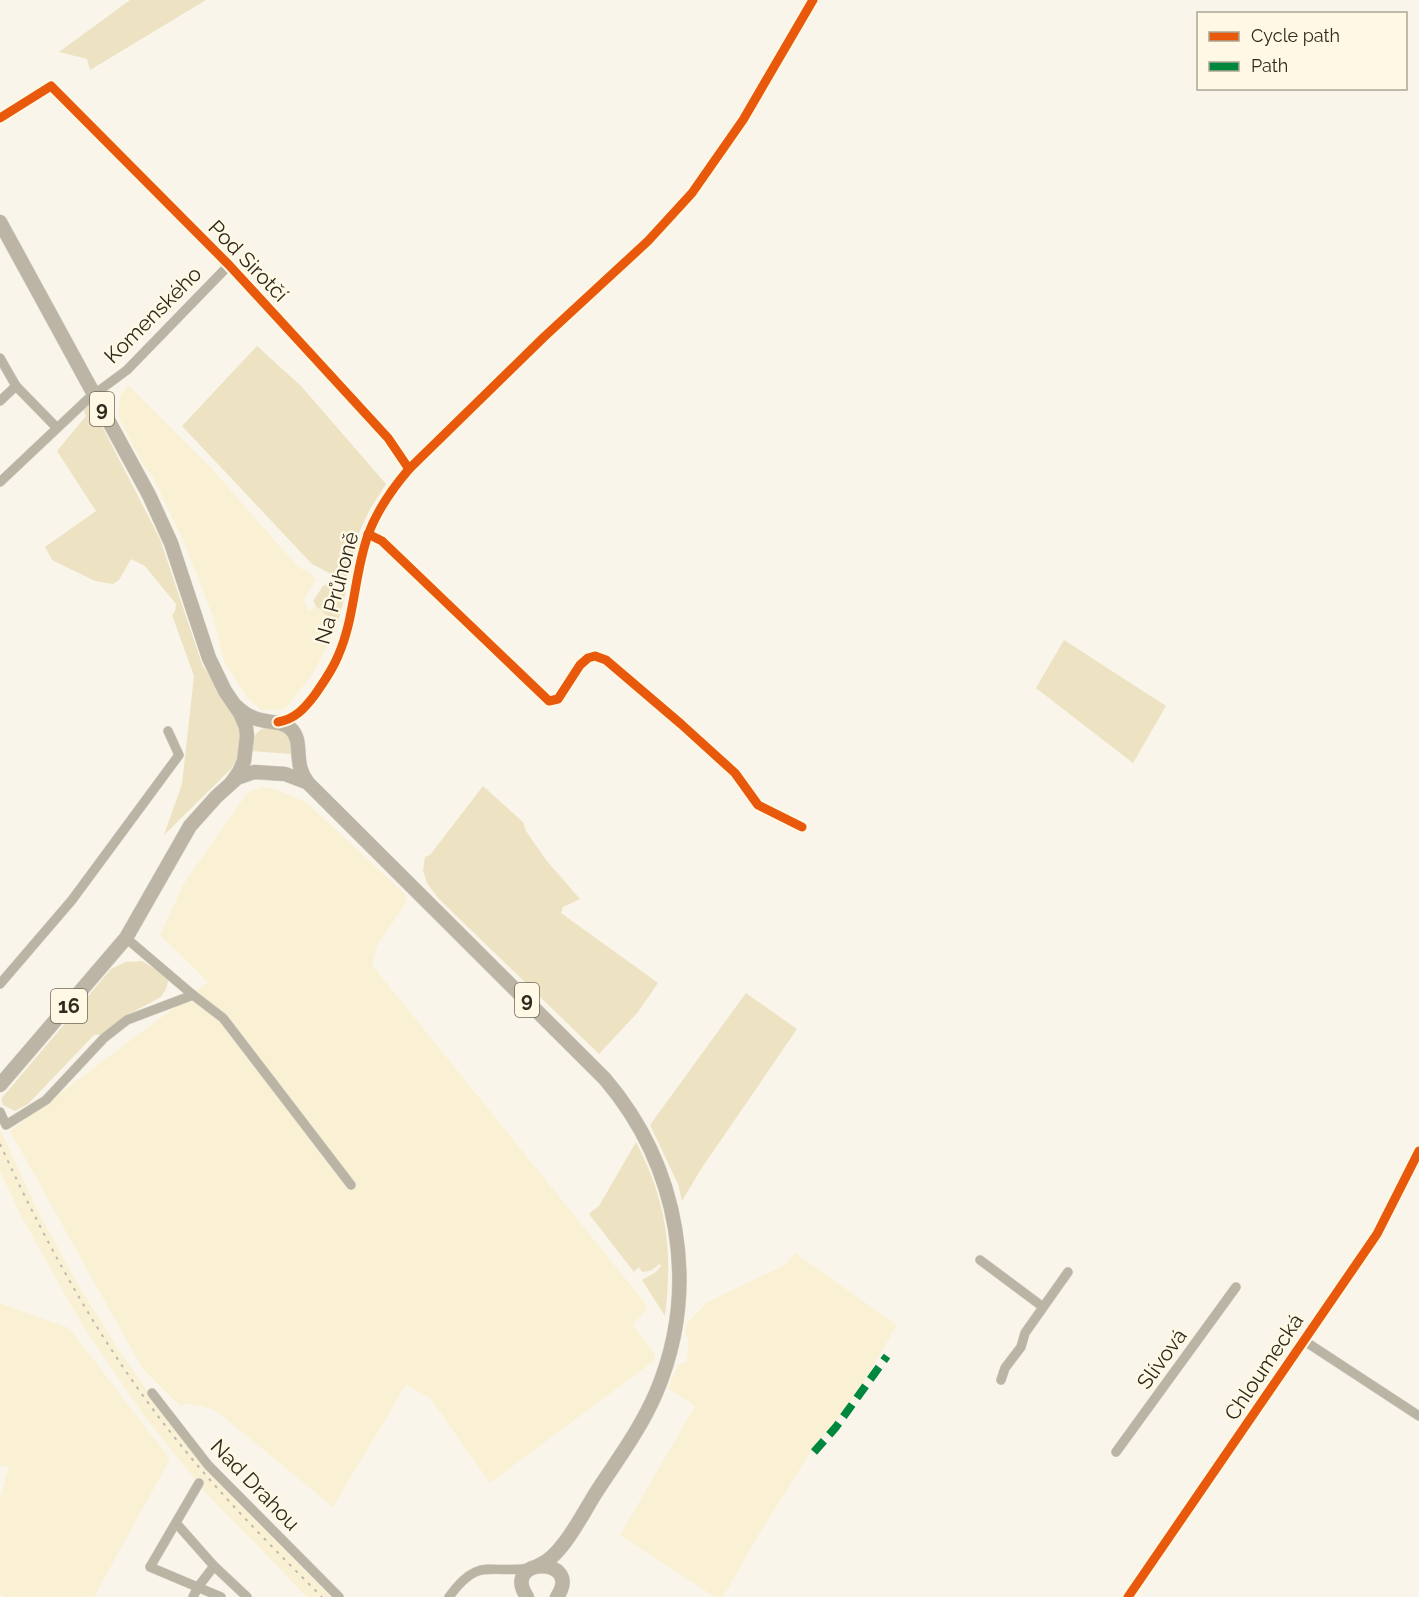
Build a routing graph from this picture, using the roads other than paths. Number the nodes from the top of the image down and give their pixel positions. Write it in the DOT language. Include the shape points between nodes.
graph roads {
  1 [pos="813,0"];
  2 [pos="0,118"];
  3 [pos="0,222"];
  4 [pos="229,265"];
  5 [pos="0,358"];
  6 [pos="16,386"];
  7 [pos="100,390"];
  8 [pos="88,399"];
  9 [pos="0,401"];
  10 [pos="56,427"];
  11 [pos="409,469"];
  12 [pos="0,482"];
  13 [pos="368,534"];
  14 [pos="236,706"];
  15 [pos="305,708"];
  16 [pos="274,722"];
  17 [pos="168,731"];
  18 [pos="297,739"];
  19 [pos="246,745"];
  20 [pos="297,754"];
  21 [pos="263,772"];
  22 [pos="278,773"];
  23 [pos="232,782"];
  24 [pos="308,783"];
  25 [pos="802,826"];
  26 [pos="126,938"];
  27 [pos="0,984"];
  28 [pos="193,995"];
  29 [pos="0,1085"];
  30 [pos="0,1112"];
  31 [pos="1419,1151"];
  32 [pos="351,1185"];
  33 [pos="980,1260"];
  34 [pos="1068,1272"];
  35 [pos="1236,1287"];
  36 [pos="1043,1308"];
  37 [pos="1303,1340"];
  38 [pos="1000,1380"];
  39 [pos="152,1393"];
  40 [pos="1419,1416"];
  41 [pos="1116,1452"];
  42 [pos="199,1483"];
  43 [pos="176,1523"];
  44 [pos="563,1544"];
  45 [pos="214,1566"];
  46 [pos="536,1566"];
  47 [pos="505,1569"];
  48 [pos="560,1577"];
  49 [pos="198,1587"];
  50 [pos="525,1593"];
  51 [pos="572,1596"];
  52 [pos="193,1597"];
  53 [pos="221,1597"];
  54 [pos="247,1597"];
  55 [pos="339,1597"];
  56 [pos="449,1597"];
  57 [pos="557,1597"];
  58 [pos="1128,1597"];
  1 -- 11 [label="street, Na Průhoně" via="743,120 692,193 648,241"];
  2 -- 4 [label="street, Pod Sirotčí" via="51,86"];
  3 -- 14 [label="main road, 9" via="149,495 178,563 209,658"];
  4 -- 7 [label="street, Komenského" via="127,370"];
  4 -- 11 [label="street, Pod Sirotčí" via="388,438"];
  5 -- 6 [label="street"];
  6 -- 9 [label="street"];
  6 -- 10 [label="street"];
  8 -- 10 [label="street"];
  10 -- 12 [label="street"];
  11 -- 13 [label="street, Na Průhoně" via="384,502"];
  13 -- 15 [label="street, Na Průhoně" via="339,655"];
  13 -- 25 [label="street" via="382,541 549,701 558,699 584,660 595,656 606,660 739,776 758,805"];
  14 -- 16 [label="main road" via="248,716"];
  14 -- 19 [label="main road, 9" via="246,727"];
  15 -- 16 [label="street, Na Průhoně" via="295,716"];
  15 -- 18 [label="street, Na Průhoně"];
  16 -- 18 [label="main road" via="290,728"];
  16 -- 19 [label="main road" via="255,727"];
  17 -- 27 [label="street" via="179,755 72,900"];
  18 -- 20 [label="main road, 9"];
  19 -- 21 [label="main road, 9" via="251,764"];
  19 -- 23 [label="main road, 16" via="242,766"];
  20 -- 22 [label="main road" via="290,766"];
  20 -- 24 [label="main road, 9" via="299,768"];
  21 -- 22 [label="main road, 9"];
  21 -- 23 [label="main road, 16" via="249,773"];
  22 -- 24 [label="main road, 9"];
  23 -- 26 [label="main road, 16" via="190,826"];
  24 -- 44 [label="main road, 9" via="605,1078 641,1130 663,1178 679,1261 677,1313 669,1354 639,1427"];
  26 -- 28 [label="street"];
  26 -- 29 [label="main road, 16"];
  28 -- 30 [label="street" via="127,1020 104,1038 46,1100 6,1125"];
  28 -- 32 [label="street" via="223,1018"];
  31 -- 37 [label="street, Chloumecká" via="1377,1234"];
  33 -- 36 [label="street"];
  34 -- 36 [label="street"];
  35 -- 41 [label="street, Slívová"];
  36 -- 38 [label="street"];
  37 -- 40 [label="street"];
  37 -- 58 [label="street, Chloumecká"];
  39 -- 55 [label="street, Nad Drahou" via="208,1465"];
  42 -- 43 [label="street"];
  43 -- 45 [label="street"];
  43 -- 49 [label="street" via="150,1567"];
  44 -- 46 [label="main road, 9" via="550,1559"];
  44 -- 48 [label="main road, 9" via="558,1563"];
  45 -- 49 [label="street"];
  45 -- 54 [label="street"];
  46 -- 47 [label="street"];
  46 -- 48 [label="main road" via="550,1566"];
  46 -- 50 [label="main road, 9" via="525,1574"];
  47 -- 50 [label="street" via="516,1575"];
  47 -- 56 [label="street" via="487,1568 471,1574"];
  48 -- 51 [label="main road"];
  48 -- 57 [label="main road, 9"];
  49 -- 52 [label="street"];
  49 -- 53 [label="street"];
}
